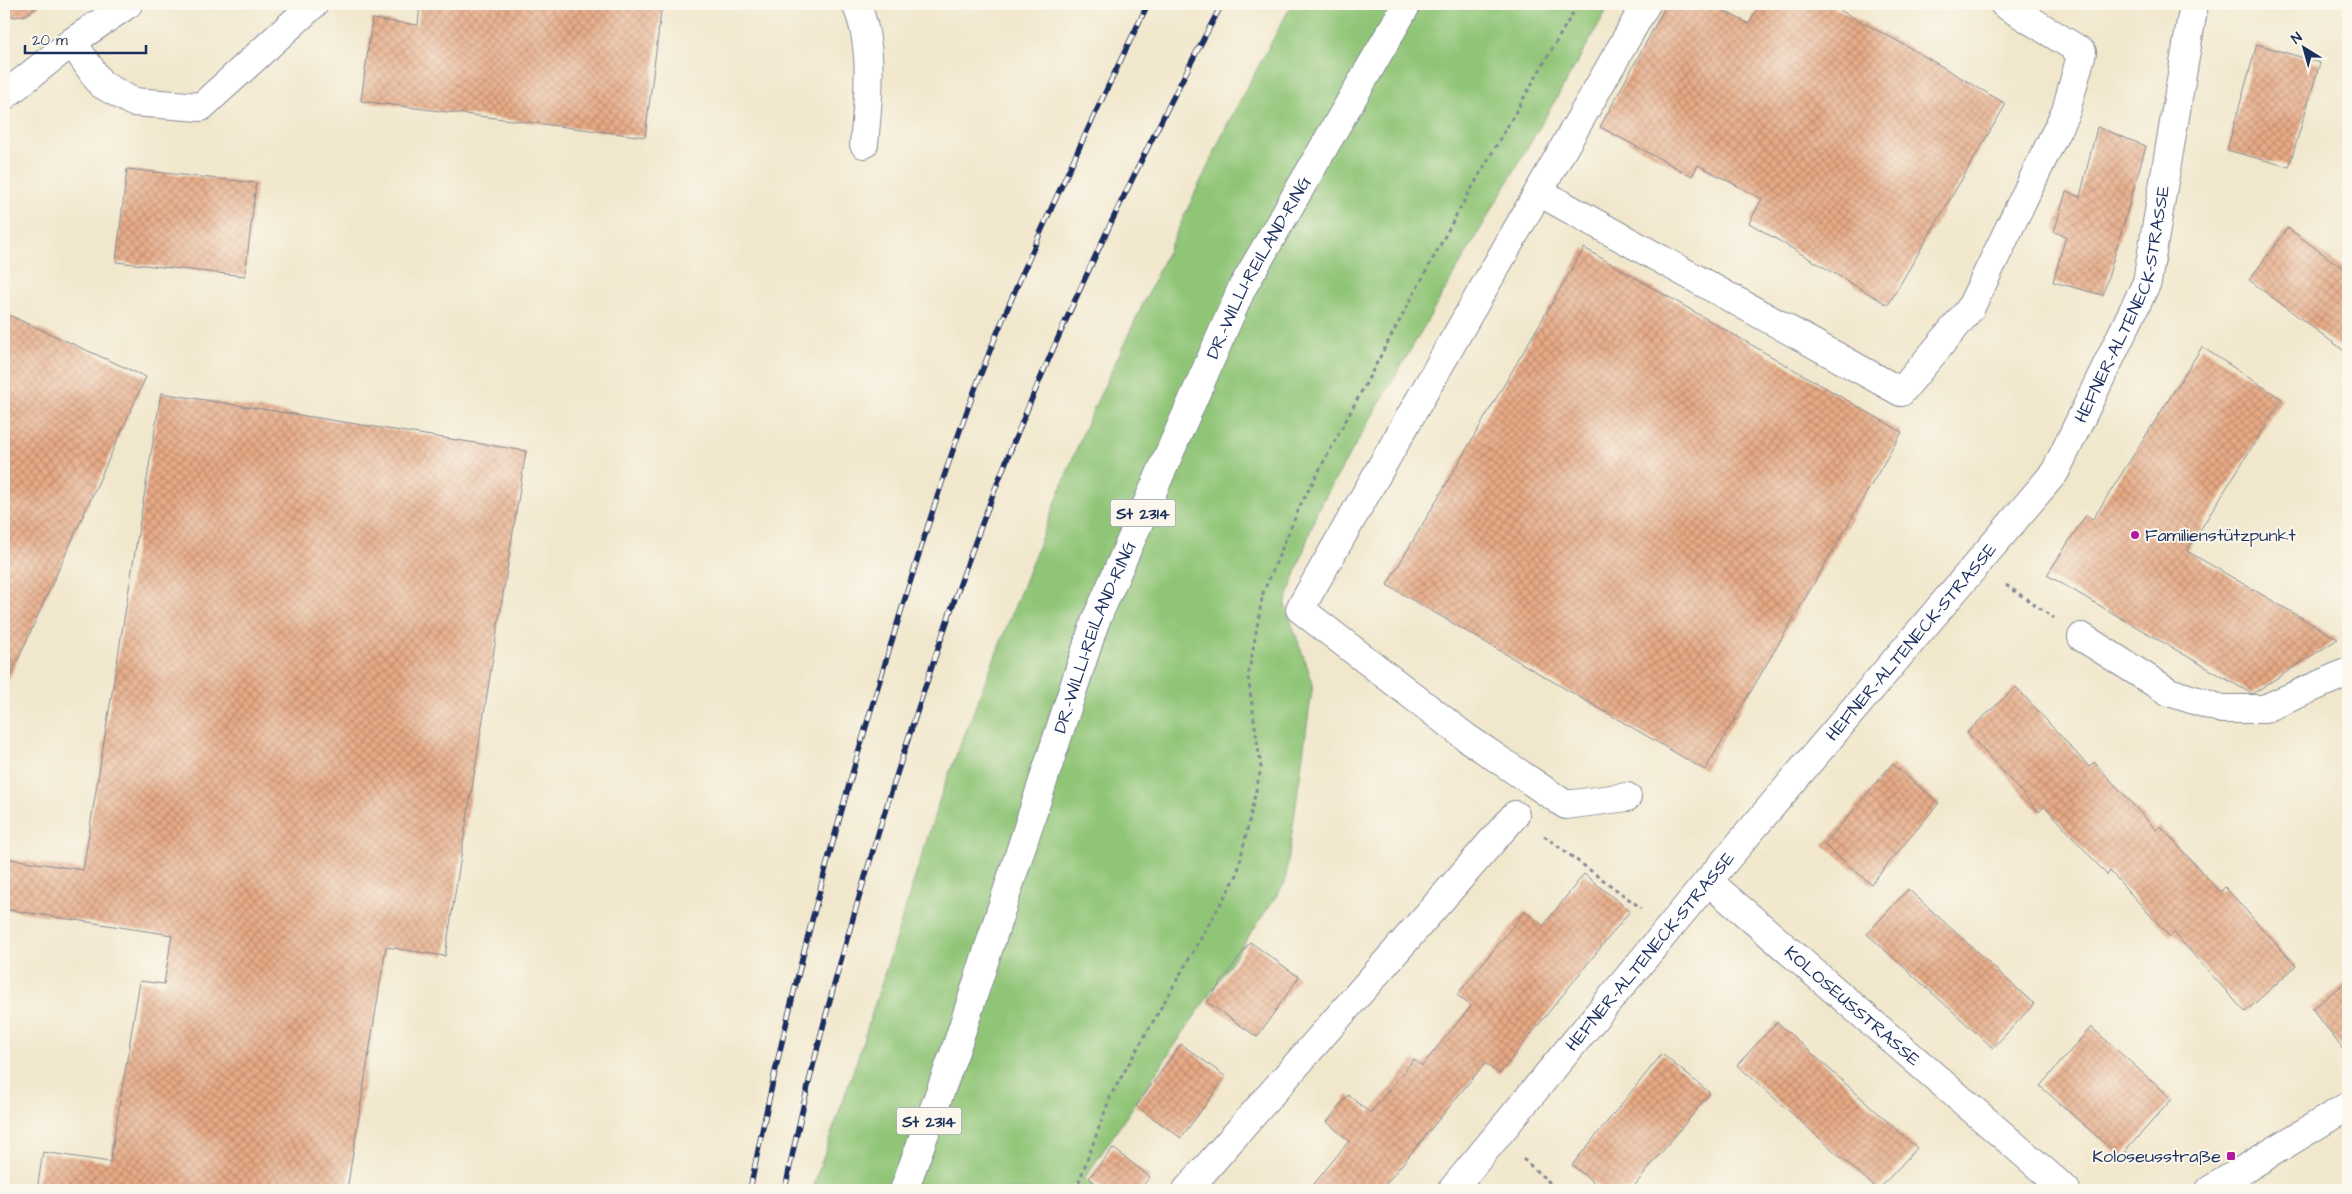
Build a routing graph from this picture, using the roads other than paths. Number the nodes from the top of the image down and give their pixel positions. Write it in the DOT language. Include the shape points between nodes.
graph roads {
  1 [pos="128,4"];
  2 [pos="314,4"];
  3 [pos="856,4"];
  4 [pos="1646,4"];
  5 [pos="2004,4"];
  6 [pos="2194,4"];
  7 [pos="1406,5"];
  8 [pos="72,42"];
  9 [pos="4,96"];
  10 [pos="864,144"];
  11 [pos="1538,192"];
  12 [pos="2082,637"];
  13 [pos="2348,672"];
  14 [pos="1627,797"];
  15 [pos="1516,815"];
  16 [pos="1708,881"];
  17 [pos="2348,1106"];
  18 [pos="904,1190"];
  19 [pos="1187,1190"];
  20 [pos="1452,1190"];
  21 [pos="2066,1190"];
  22 [pos="2210,1190"];
  1 -- 8 [label="main road"];
  2 -- 8 [label="main road" via="201,107 133,102 101,84"];
  3 -- 10 [label="main road" via="867,45 868,104"];
  4 -- 11 [label="main road"];
  5 -- 11 [label="main road" via="2082,52 2068,103 1970,308 1901,392"];
  6 -- 16 [label="main road, HEFNER-ALTENECK-STRASSE" via="2147,282 2054,472"];
  7 -- 18 [label="main road, DR.-WILLI-REILAND-RING / St 2314" via="1242,288 1095,622 955,1051"];
  8 -- 9 [label="main road"];
  11 -- 14 [label="main road" via="1300,609 1467,738 1566,804"];
  12 -- 13 [label="main road" via="2169,692 2222,709 2264,709"];
  15 -- 19 [label="main road"];
  16 -- 20 [label="main road, HEFNER-ALTENECK-STRASSE"];
  16 -- 21 [label="main road, KOLOSEUSSTRASSE"];
  17 -- 22 [label="main road"];
}
